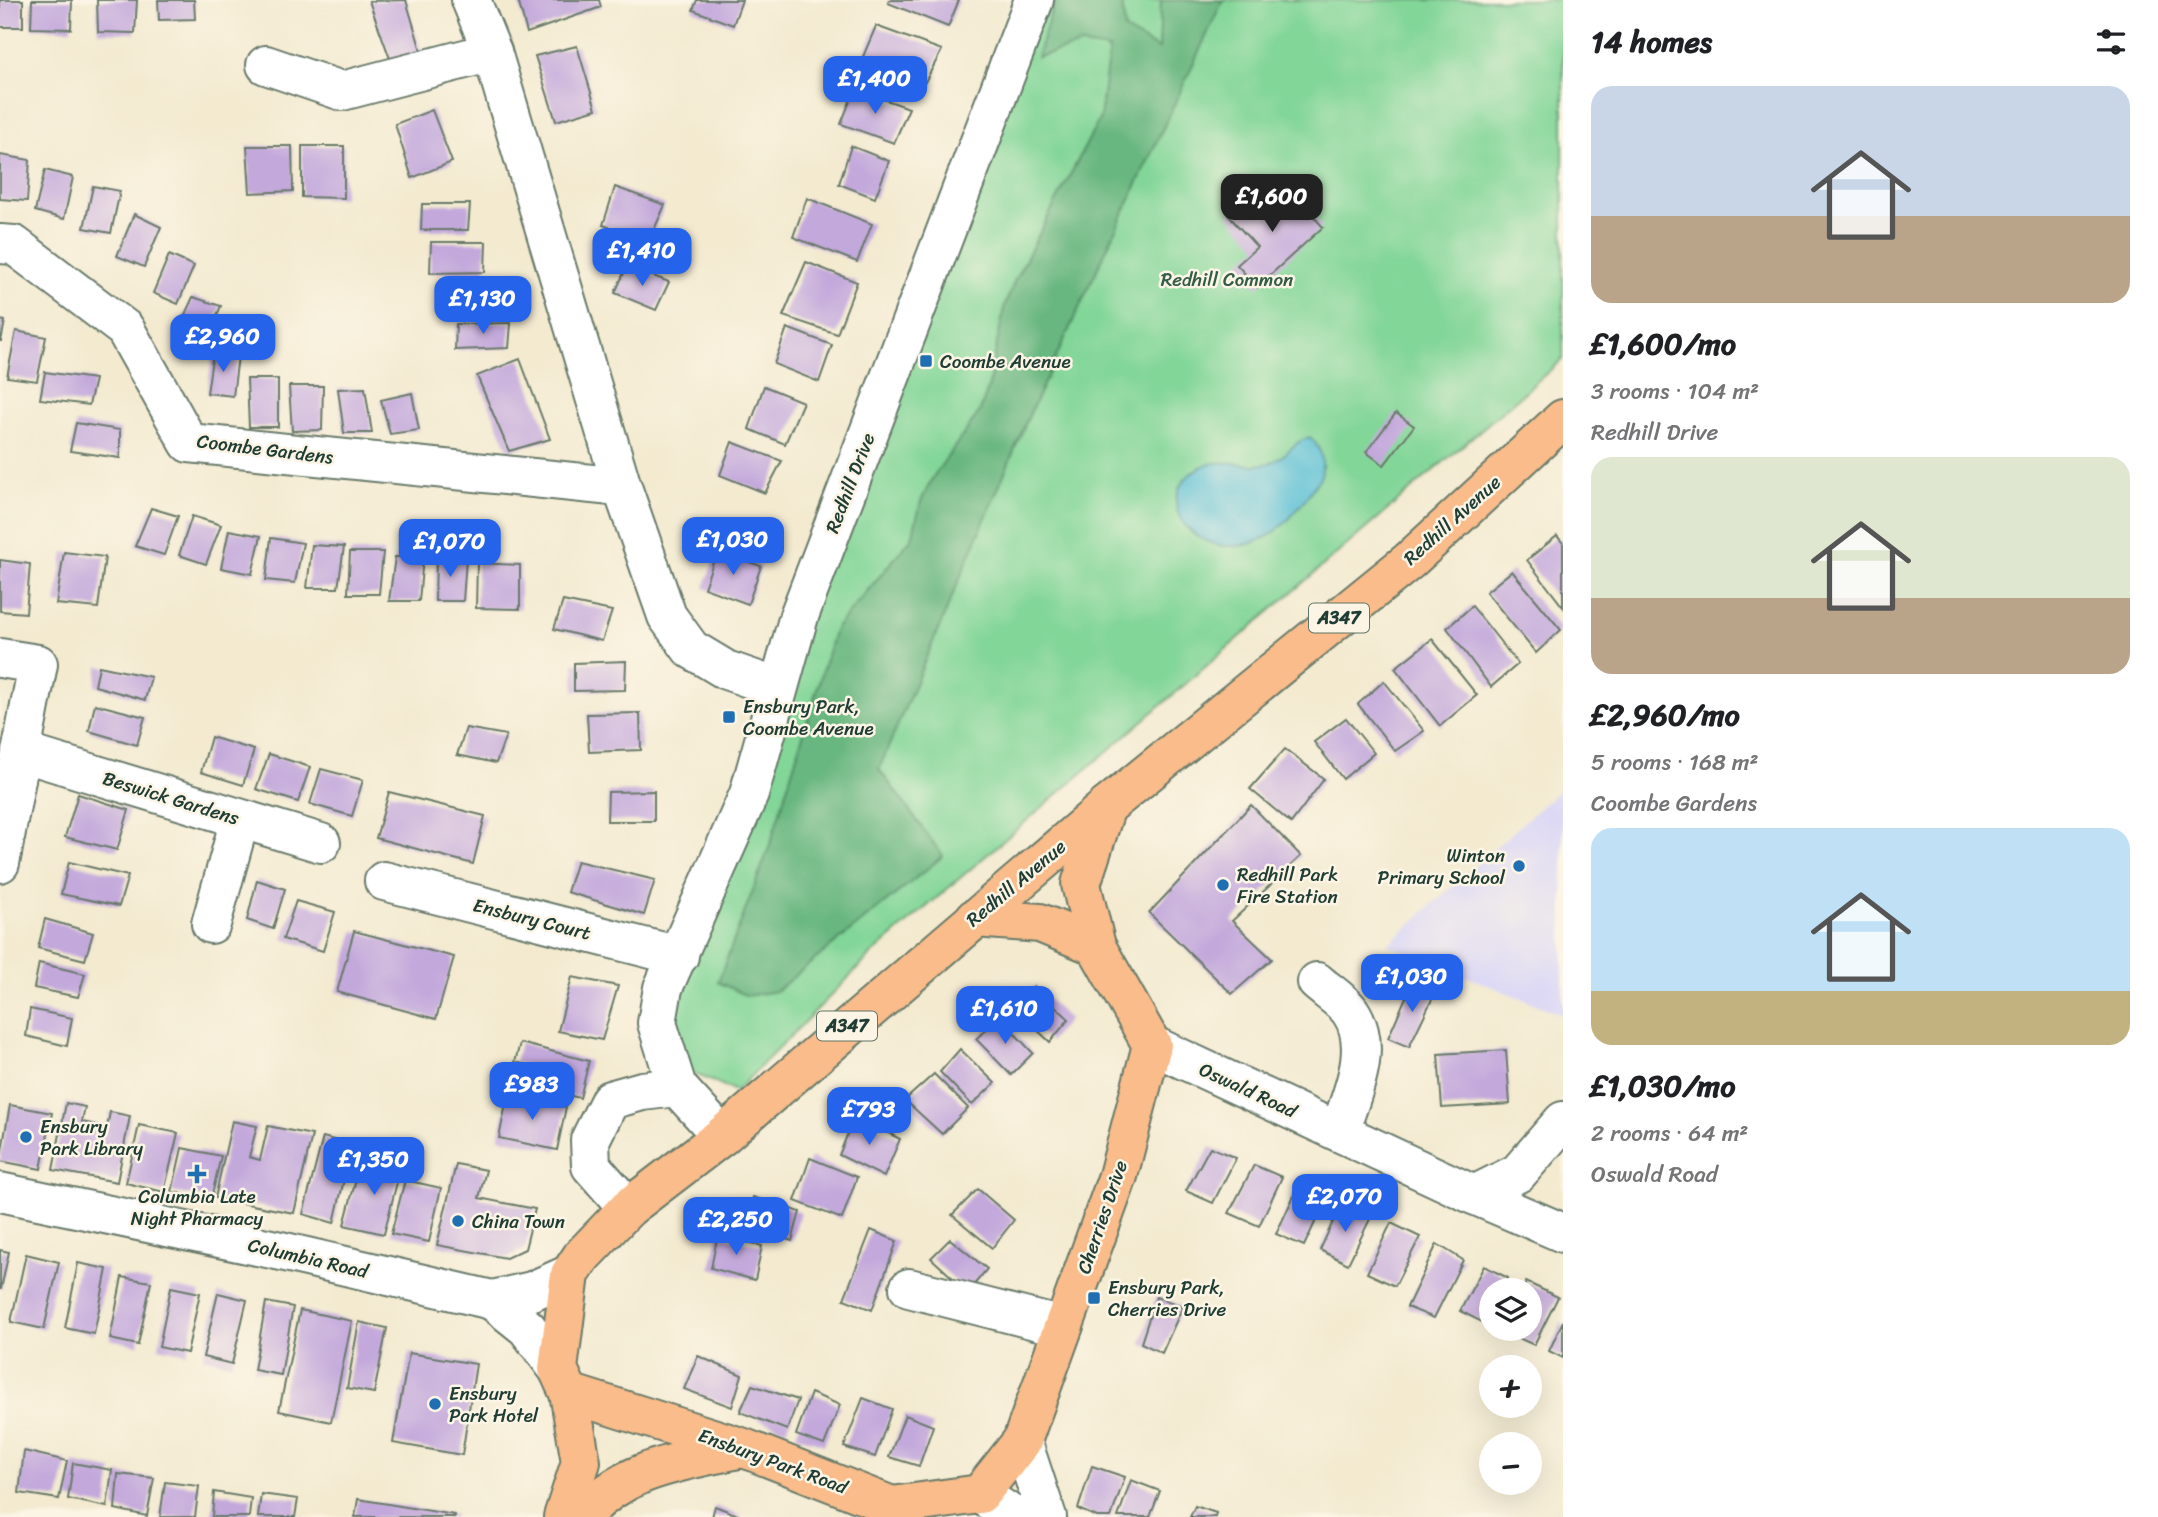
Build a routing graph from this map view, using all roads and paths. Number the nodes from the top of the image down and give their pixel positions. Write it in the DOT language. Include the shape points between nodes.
graph roads {
  1 [pos="471,0"];
  2 [pos="1034,0"];
  3 [pos="492,52"];
  4 [pos="265,65"];
  5 [pos="0,244"];
  6 [pos="1563,419"];
  7 [pos="622,487"];
  8 [pos="0,658"];
  9 [pos="778,688"];
  10 [pos="22,752"];
  11 [pos="1106,807"];
  12 [pos="240,819"];
  13 [pos="321,843"];
  14 [pos="0,863"];
  15 [pos="384,881"];
  16 [pos="975,918"];
  17 [pos="211,924"];
  18 [pos="1096,946"];
  19 [pos="679,956"];
  20 [pos="1317,982"];
  21 [pos="1152,1045"];
  22 [pos="677,1087"];
  23 [pos="1563,1121"];
  24 [pos="1339,1132"];
  25 [pos="722,1136"];
  26 [pos="0,1192"];
  27 [pos="1474,1195"];
  28 [pos="628,1208"];
  29 [pos="1563,1233"];
  30 [pos="570,1274"];
  31 [pos="909,1288"];
  32 [pos="492,1300"];
  33 [pos="1063,1327"];
  34 [pos="563,1381"];
  35 [pos="1022,1441"];
  36 [pos="744,1448"];
  37 [pos="980,1494"];
  38 [pos="563,1517"];
  39 [pos="582,1517"];
  40 [pos="1015,1517"];
  41 [pos="1046,1517"];
  1 -- 3 [label="street"];
  2 -- 9 [label="street, Redhill Drive" via="799,616"];
  3 -- 4 [label="street" via="342,91"];
  3 -- 7 [label="street"];
  5 -- 7 [label="street, Coombe Gardens" via="15,245 125,329 189,443"];
  6 -- 11 [label="main road, Redhill Avenue / A347" via="1409,561"];
  7 -- 9 [label="street" via="667,616 691,649 726,670"];
  8 -- 10 [label="street" via="38,664"];
  9 -- 19 [label="street, Redhill Drive" via="748,794"];
  10 -- 12 [label="street, Beswick Gardens"];
  10 -- 14 [label="street"];
  11 -- 16 [label="main road, Redhill Avenue / A347"];
  11 -- 18 [label="main road" via="1081,884"];
  12 -- 13 [label="street, Beswick Gardens"];
  12 -- 17 [label="street"];
  15 -- 19 [label="street, Ensbury Court"];
  16 -- 18 [label="main road" via="1040,923"];
  16 -- 25 [label="main road, Redhill Avenue / A347"];
  18 -- 21 [label="main road"];
  19 -- 22 [label="street, Redhill Drive" via="663,988 657,1023"];
  20 -- 24 [label="street" via="1350,1011 1362,1037 1358,1072"];
  21 -- 24 [label="street, Oswald Road"];
  21 -- 33 [label="main road, Cherries Drive" via="1118,1176"];
  22 -- 25 [label="street, Redhill Drive"];
  22 -- 28 [label="street" via="610,1100 590,1140 591,1166"];
  23 -- 27 [label="street" via="1518,1173"];
  24 -- 27 [label="street, Oswald Road"];
  25 -- 28 [label="main road, Redhill Avenue / A347"];
  26 -- 32 [label="street, Columbia Road"];
  27 -- 29 [label="street, Oswald Road"];
  28 -- 30 [label="main road, Redhill Avenue / A347"];
  30 -- 32 [label="street, Columbia Road" via="532,1291"];
  30 -- 34 [label="main road"];
  31 -- 33 [label="street"];
  32 -- 34 [label="street, Columbia Road" via="527,1328"];
  33 -- 35 [label="main road, Cherries Drive"];
  34 -- 36 [label="main road, Ensbury Park Road"];
  34 -- 38 [label="main road" via="581,1462"];
  35 -- 37 [label="main road, Cherries Drive"];
  35 -- 41 [label="street"];
  36 -- 37 [label="main road, Ensbury Park Road" via="892,1506"];
  36 -- 39 [label="main road" via="641,1472 597,1498"];
  37 -- 40 [label="street"];
}
